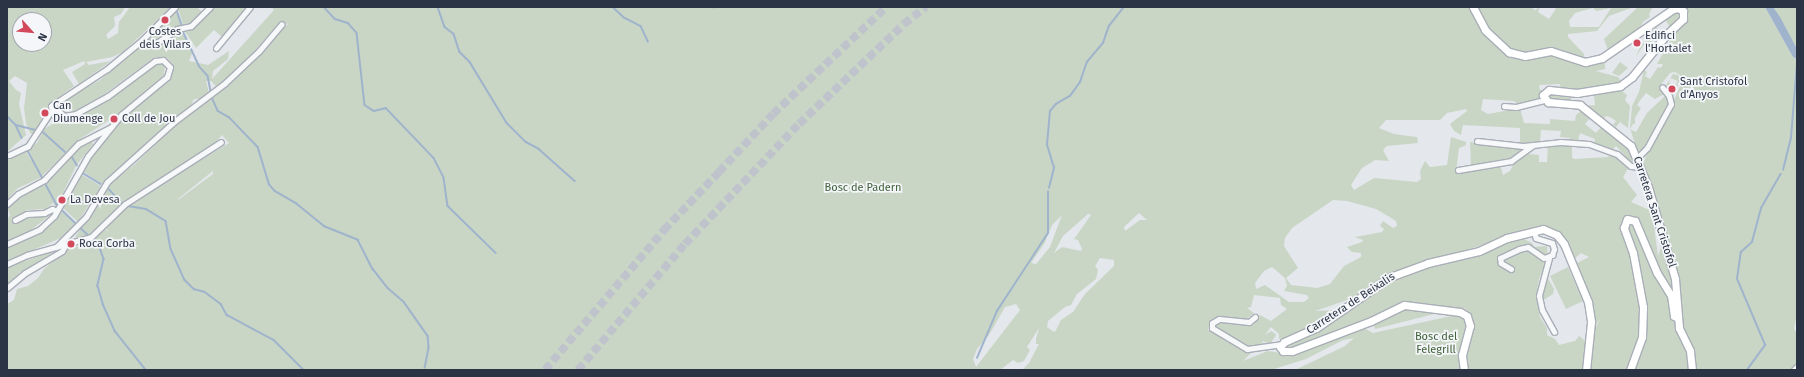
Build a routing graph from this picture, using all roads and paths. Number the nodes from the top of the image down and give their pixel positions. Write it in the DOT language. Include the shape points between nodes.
graph roads {
  1 [pos="175,7"];
  2 [pos="210,7"];
  3 [pos="250,7"];
  4 [pos="1474,7"];
  5 [pos="282,24"];
  6 [pos="142,40"];
  7 [pos="216,48"];
  8 [pos="1662,87"];
  9 [pos="1544,100"];
  10 [pos="1504,106"];
  11 [pos="56,110"];
  12 [pos="112,126"];
  13 [pos="1477,141"];
  14 [pos="221,142"];
  15 [pos="1533,146"];
  16 [pos="9,155"];
  17 [pos="1637,158"];
  18 [pos="1641,167"];
  19 [pos="1458,170"];
  20 [pos="7,204"];
  21 [pos="59,209"];
  22 [pos="15,220"];
  23 [pos="1533,231"];
  24 [pos="73,232"];
  25 [pos="76,242"];
  26 [pos="7,244"];
  27 [pos="66,244"];
  28 [pos="56,247"];
  29 [pos="1549,258"];
  30 [pos="7,264"];
  31 [pos="1511,269"];
  32 [pos="7,288"];
  33 [pos="1255,317"];
  34 [pos="1678,318"];
  35 [pos="1554,332"];
  36 [pos="1281,344"];
  37 [pos="1464,370"];
  38 [pos="1586,370"];
  39 [pos="1630,370"];
  40 [pos="1692,370"];
  1 -- 6 [label="street"];
  2 -- 6 [label="street" via="195,23 177,29 158,42 151,44"];
  3 -- 7 [label="street"];
  4 -- 9 [label="main road" via="1485,30 1509,52 1525,56 1551,51 1585,62 1605,56 1673,9 1683,11 1683,19 1666,34 1629,80 1620,86 1577,92 1549,90 1543,95"];
  5 -- 24 [label="street" via="259,51 225,83 175,121 107,182"];
  6 -- 11 [label="street" via="95,78 60,98"];
  8 -- 17 [label="street" via="1671,104 1647,148"];
  9 -- 10 [label="street" via="1516,107"];
  9 -- 17 [label="main road, Carretera Sant Cristofol" via="1551,103 1567,102 1580,105 1626,140"];
  11 -- 12 [label="street" via="64,116 76,114 108,96 156,61 166,62 170,70 166,77"];
  11 -- 16 [label="street" via="51,111 26,146"];
  12 -- 20 [label="street" via="78,144 43,181 18,194"];
  12 -- 21 [label="street" via="79,168"];
  13 -- 15 [label="street"];
  14 -- 25 [label="street" via="125,204 104,227 90,237"];
  15 -- 18 [label="street" via="1560,142 1589,144 1618,154 1631,166"];
  15 -- 19 [label="street" via="1511,161"];
  17 -- 18 [label="main road, Carretera Sant Cristofol"];
  18 -- 34 [label="main road, Carretera Sant Cristofol" via="1675,279"];
  21 -- 22 [label="street" via="27,214"];
  21 -- 26 [label="street" via="40,228"];
  23 -- 29 [label="street" via="1536,238 1552,243 1554,249"];
  23 -- 36 [label="main road, Carretera de Beixalis" via="1502,240 1479,251 1428,263 1390,277 1316,328"];
  23 -- 38 [label="main road, Carretera de Beixalis" via="1546,230 1561,239 1588,302 1591,322"];
  24 -- 25 [label="street"];
  24 -- 28 [label="street"];
  25 -- 27 [label="street"];
  27 -- 28 [label="street"];
  27 -- 32 [label="street" via="62,251 25,273"];
  28 -- 30 [label="street"];
  29 -- 31 [label="street" via="1540,256 1528,247 1519,249 1500,258 1501,263"];
  29 -- 35 [label="street" via="1539,296 1542,310"];
  33 -- 36 [label="street" via="1249,322 1219,319 1212,326 1214,330 1247,349"];
  34 -- 39 [label="main road" via="1674,316 1671,295 1657,273 1636,221 1627,219 1624,228 1633,253 1643,306 1642,337"];
  34 -- 40 [label="main road" via="1679,328 1692,357"];
  36 -- 37 [label="main road, Carretera de Beixalis" via="1283,351 1292,351 1372,321 1404,305 1460,312 1465,313 1469,320 1462,355"];
}
